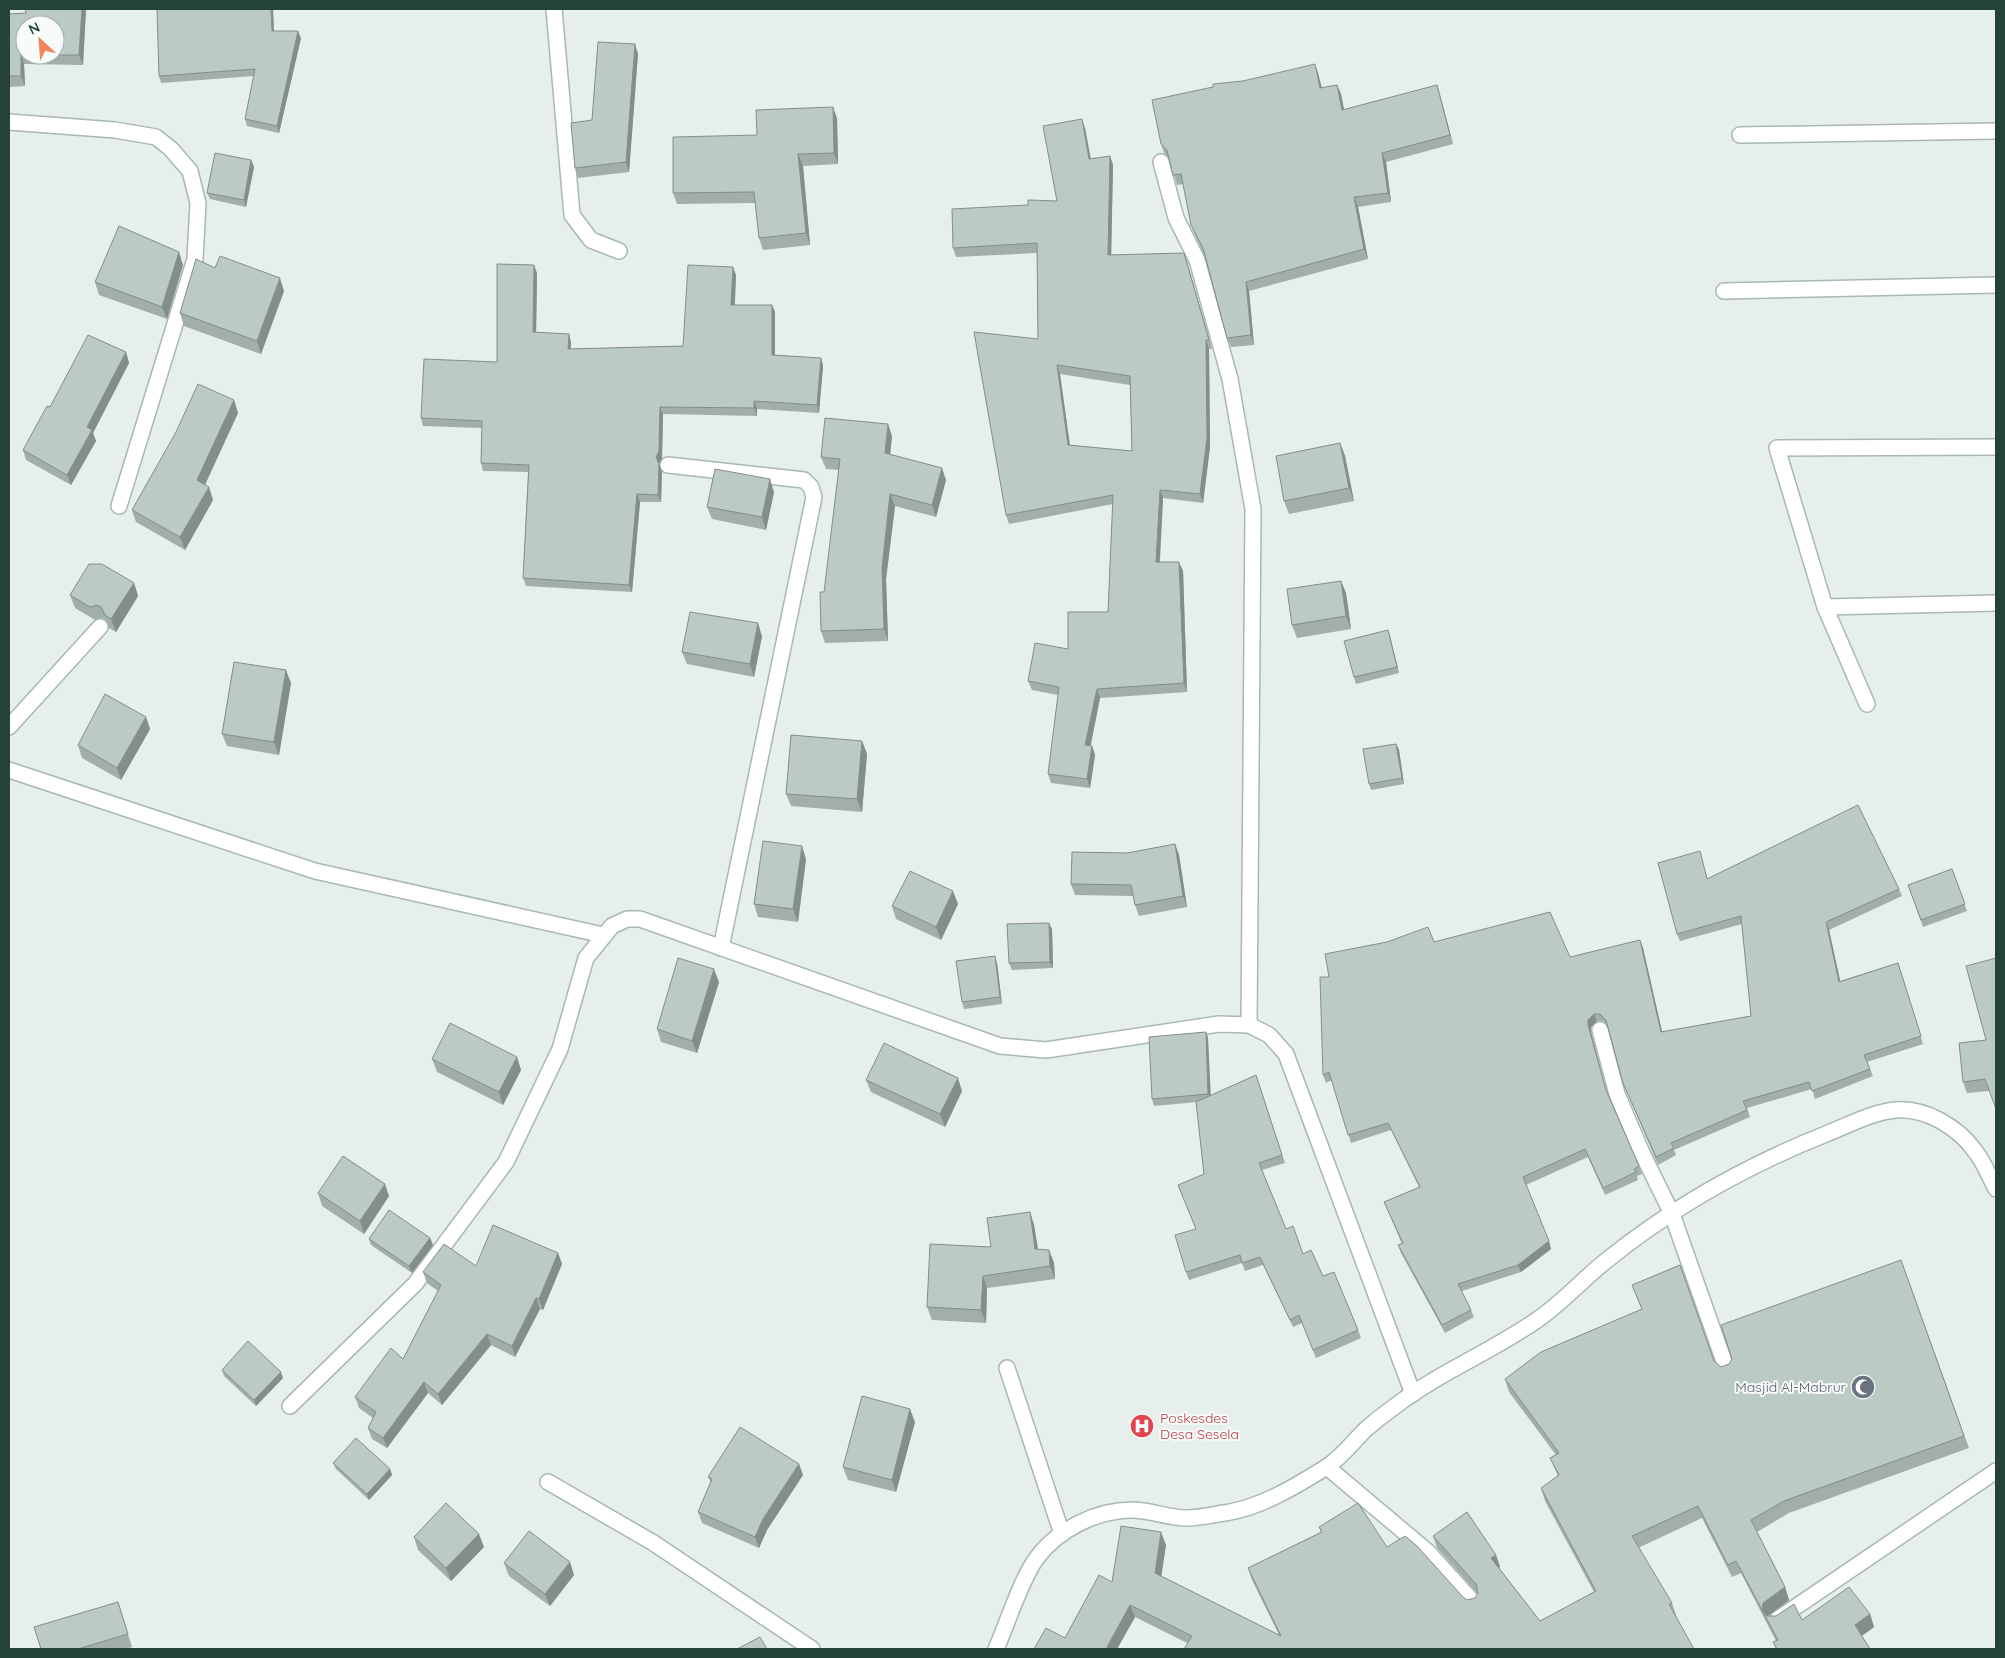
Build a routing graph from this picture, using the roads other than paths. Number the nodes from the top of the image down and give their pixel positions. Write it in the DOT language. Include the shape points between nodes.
graph roads {
  1 [pos="554,9"];
  2 [pos="9,122"];
  3 [pos="1996,131"];
  4 [pos="1740,135"];
  5 [pos="1161,162"];
  6 [pos="619,251"];
  7 [pos="1996,286"];
  8 [pos="1724,291"];
  9 [pos="1996,446"];
  10 [pos="668,465"];
  11 [pos="119,506"];
  12 [pos="1996,603"];
  13 [pos="1825,607"];
  14 [pos="100,627"];
  15 [pos="1867,704"];
  16 [pos="9,727"];
  17 [pos="9,770"];
  18 [pos="603,935"];
  19 [pos="721,948"];
  20 [pos="1249,1025"];
  21 [pos="1600,1030"];
  22 [pos="1996,1189"];
  23 [pos="1672,1214"];
  24 [pos="1007,1368"];
  25 [pos="1727,1370"];
  26 [pos="1413,1394"];
  27 [pos="290,1406"];
  28 [pos="1327,1467"];
  29 [pos="1996,1471"];
  30 [pos="548,1482"];
  31 [pos="1062,1534"];
  32 [pos="1474,1603"];
  33 [pos="1776,1620"];
  34 [pos="812,1649"];
  35 [pos="996,1649"];
  1 -- 6 [label="street" via="572,215 591,240"];
  2 -- 11 [label="street" via="115,130 156,137 190,171 198,203 195,259"];
  3 -- 4 [label="street"];
  5 -- 20 [label="street" via="1176,218 1197,260 1230,379 1253,509"];
  7 -- 8 [label="street"];
  9 -- 13 [label="street" via="1777,448"];
  10 -- 19 [label="street" via="804,480 814,497"];
  12 -- 13 [label="street"];
  13 -- 15 [label="street"];
  14 -- 16 [label="street"];
  17 -- 18 [label="street" via="315,871"];
  18 -- 19 [label="street" via="627,919 640,919"];
  18 -- 27 [label="street" via="586,958 560,1049 506,1162 415,1284"];
  19 -- 20 [label="street" via="1000,1046 1046,1050 1219,1024"];
  20 -- 26 [label="street" via="1269,1035 1286,1054"];
  21 -- 23 [label="street" via="1617,1094"];
  22 -- 23 [label="street" via="1976,1151 1955,1131 1931,1116 1913,1110 1896,1110 1863,1118 1796,1146"];
  23 -- 25 [label="street"];
  23 -- 26 [label="street" via="1606,1261 1540,1318"];
  24 -- 31 [label="street"];
  26 -- 28 [label="street" via="1365,1430"];
  28 -- 31 [label="street" via="1267,1501 1235,1511 1189,1518 1135,1510 1116,1512 1078,1524"];
  28 -- 32 [label="street" via="1428,1552"];
  29 -- 33 [label="street"];
  30 -- 34 [label="street" via="652,1542"];
  31 -- 35 [label="street" via="1034,1562"];
}
